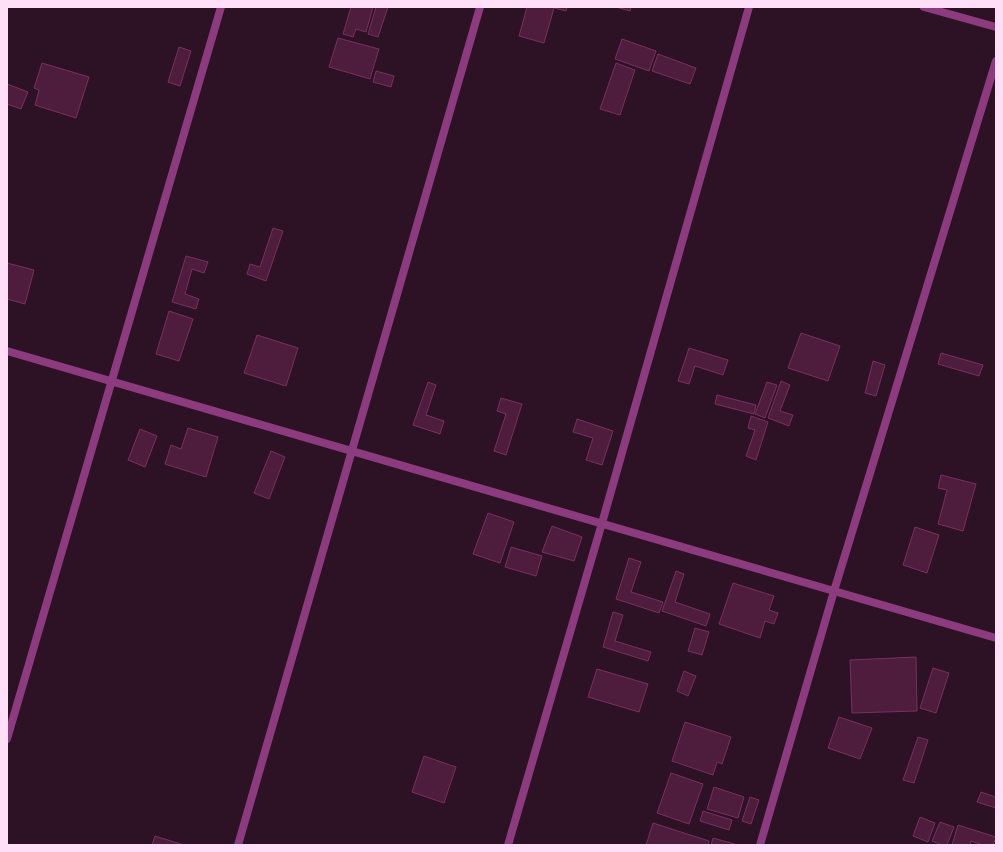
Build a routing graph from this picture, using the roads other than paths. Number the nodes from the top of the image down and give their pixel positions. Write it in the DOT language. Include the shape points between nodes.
graph roads {
  1 [pos="221,7"];
  2 [pos="480,7"];
  3 [pos="749,7"];
  4 [pos="924,7"];
  5 [pos="996,27"];
  6 [pos="996,61"];
  7 [pos="7,351"];
  8 [pos="111,381"];
  9 [pos="353,450"];
  10 [pos="602,523"];
  11 [pos="834,591"];
  12 [pos="996,638"];
  13 [pos="7,739"];
  14 [pos="238,845"];
  15 [pos="508,845"];
  16 [pos="760,845"];
  1 -- 8 [label="street"];
  2 -- 9 [label="street"];
  3 -- 10 [label="street"];
  4 -- 5 [label="street"];
  6 -- 11 [label="street"];
  7 -- 8 [label="street"];
  8 -- 9 [label="street"];
  8 -- 13 [label="street"];
  9 -- 10 [label="street"];
  9 -- 14 [label="street"];
  10 -- 11 [label="street"];
  10 -- 15 [label="street"];
  11 -- 12 [label="street"];
  11 -- 16 [label="street"];
}
